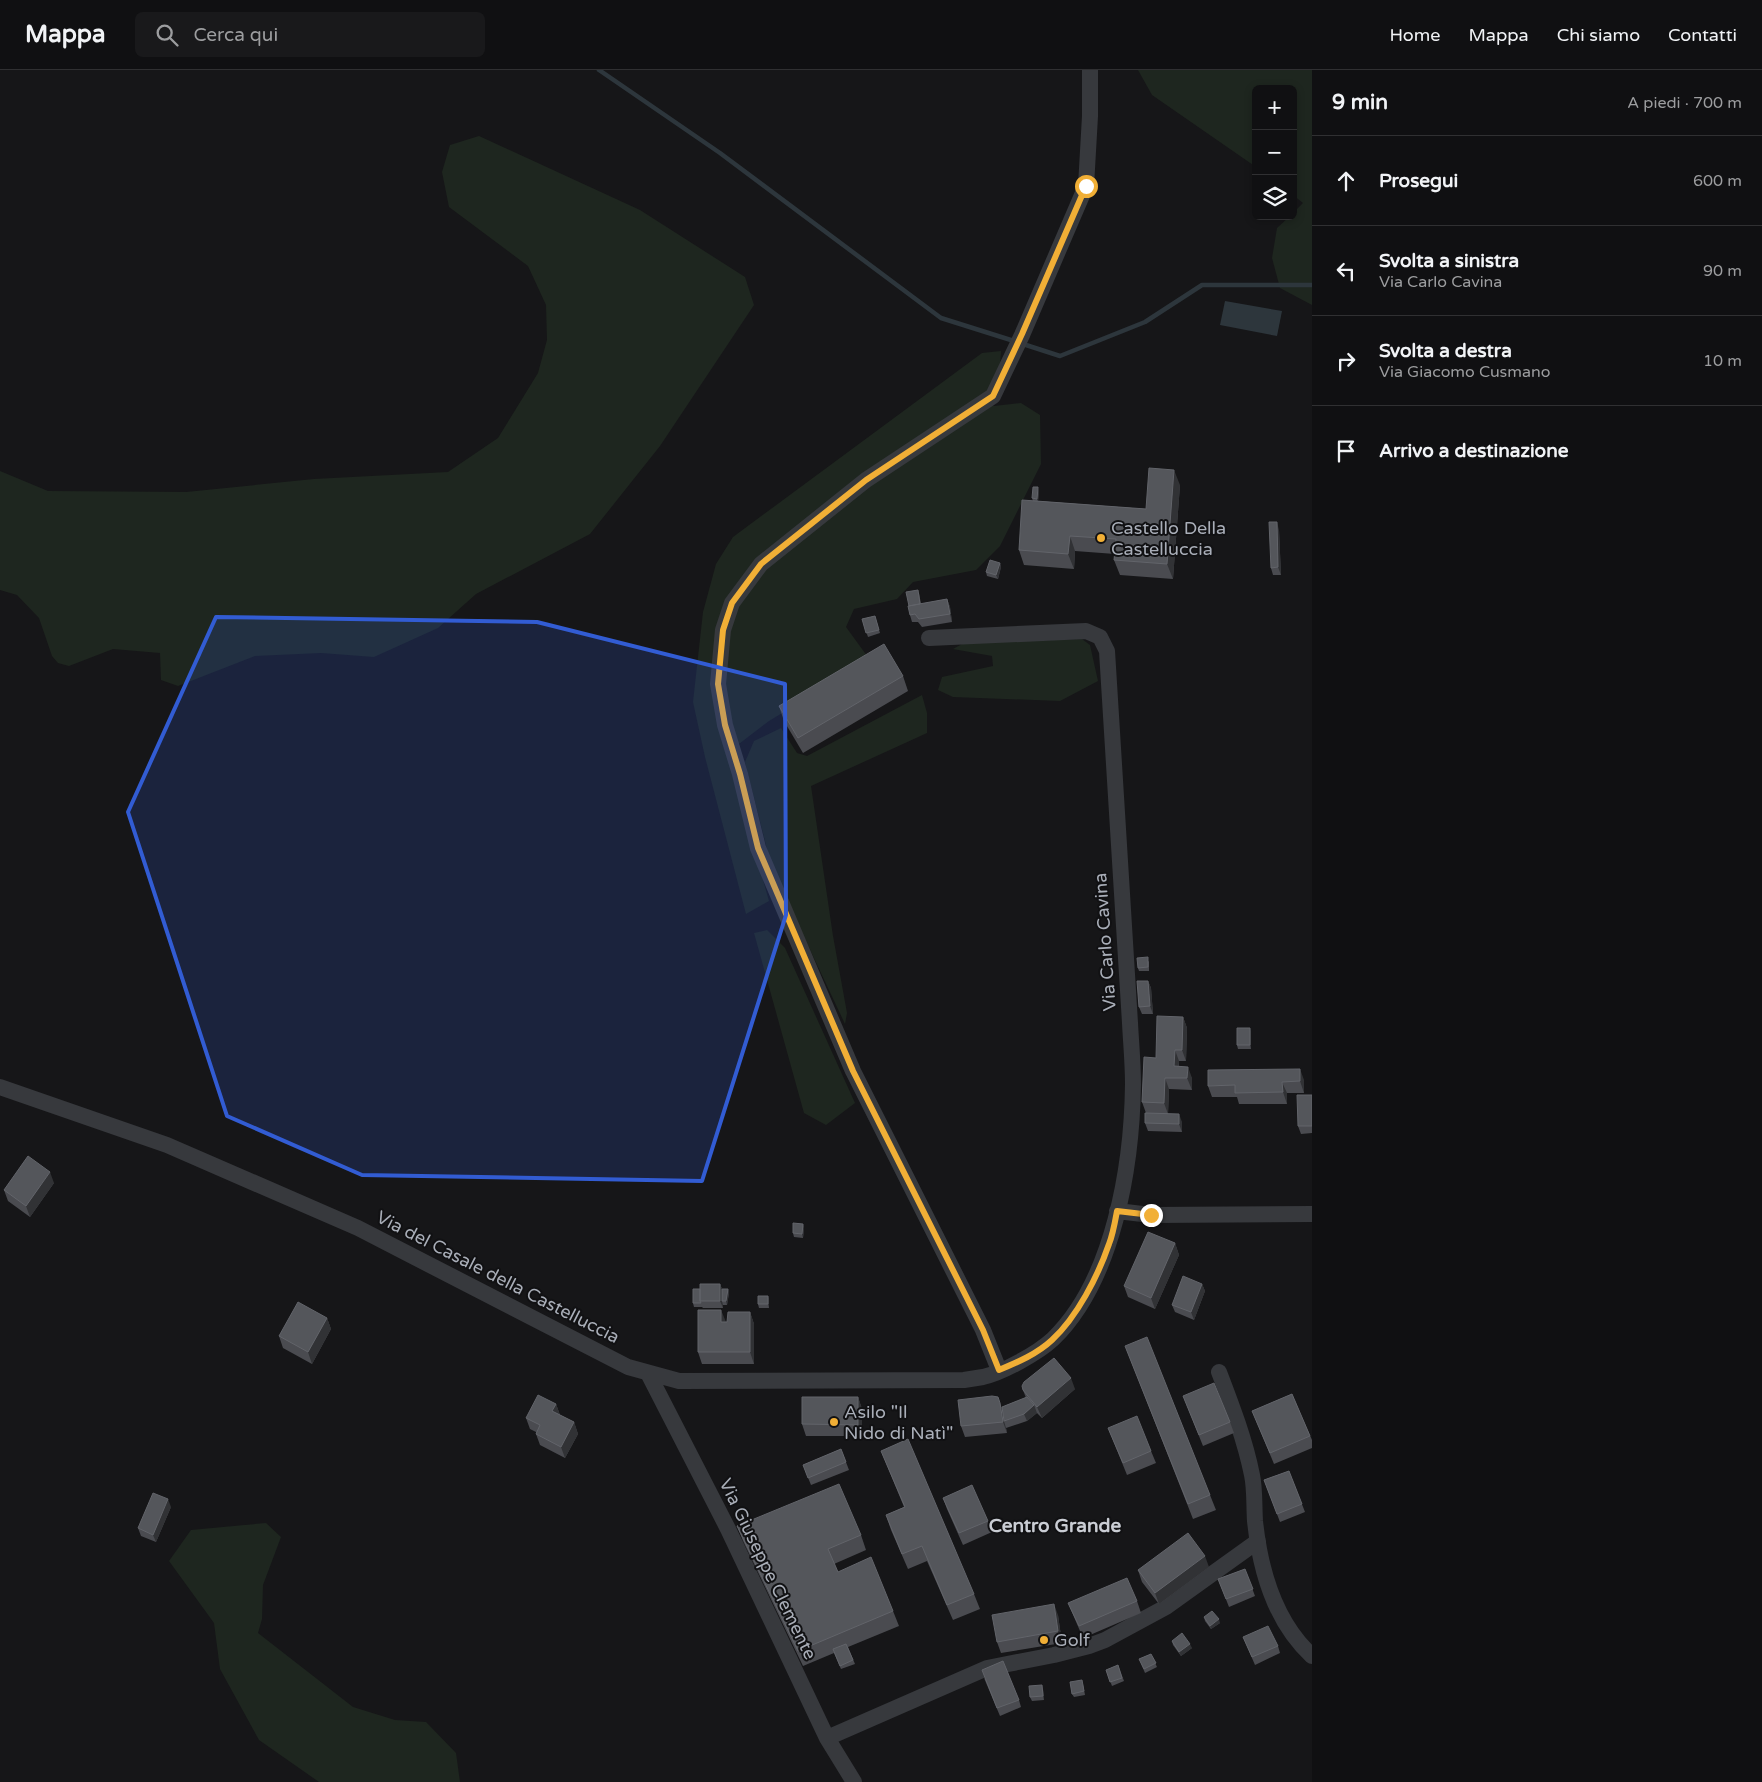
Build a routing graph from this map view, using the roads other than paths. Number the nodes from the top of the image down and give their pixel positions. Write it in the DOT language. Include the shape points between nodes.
graph roads {
  1 [pos="1090,70"];
  2 [pos="929,638"];
  3 [pos="0,1086"];
  4 [pos="1117,1211"];
  5 [pos="1312,1214"];
  6 [pos="999,1370"];
  7 [pos="648,1372"];
  8 [pos="1219,1372"];
  9 [pos="1258,1541"];
  10 [pos="1312,1656"];
  11 [pos="827,1738"];
  12 [pos="854,1782"];
  1 -- 6 [label="street" via="1086,186 993,396 866,480 761,564 732,603 723,630 718,684 725,725 758,848 853,1071 979,1321"];
  2 -- 4 [label="street, Via Carlo Cavina" via="1086,631 1096,634 1105,645 1133,1083 1127,1158"];
  3 -- 7 [label="street, Via del Casale della Castelluccia" via="167,1145 358,1228 628,1367"];
  4 -- 5 [label="street" via="1151,1215"];
  4 -- 6 [label="street, Via Carlo Cavina" via="1109,1244 1076,1311 1052,1340 1026,1358"];
  6 -- 7 [label="street, Via del Casale della Castelluccia" via="984,1377 964,1380 679,1381"];
  7 -- 11 [label="street, Via Giuseppe Clemente" via="728,1529"];
  8 -- 9 [label="street" via="1253,1476"];
  9 -- 10 [label="street" via="1275,1602 1289,1629"];
  9 -- 11 [label="street" via="1166,1607 1105,1640 1054,1655 988,1668"];
  11 -- 12 [label="street, Via Giuseppe Clemente"];
}
